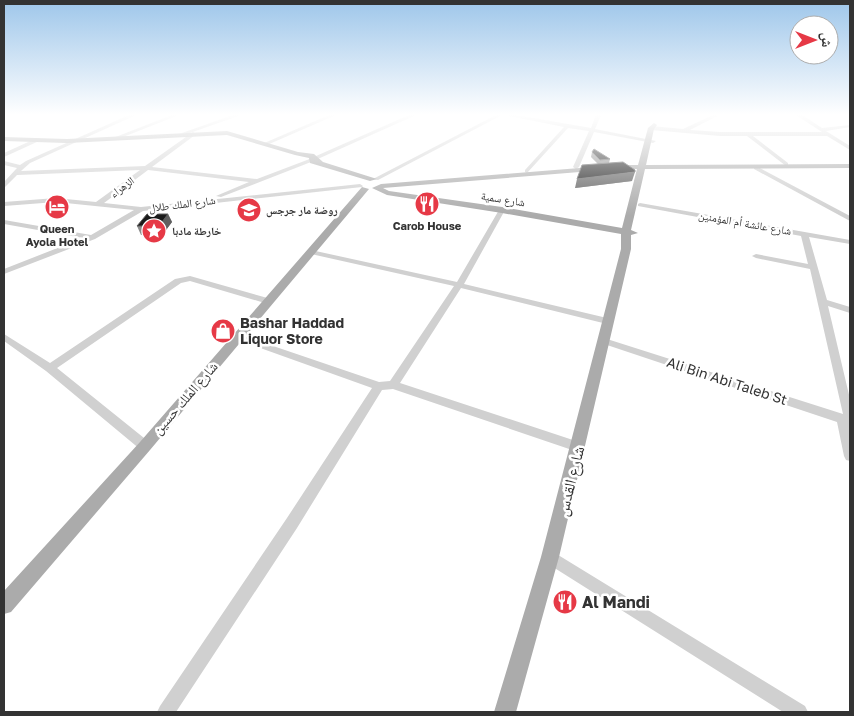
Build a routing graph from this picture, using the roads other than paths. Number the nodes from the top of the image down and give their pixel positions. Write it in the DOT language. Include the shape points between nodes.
graph roads {
  1 [pos="18,148"];
  2 [pos="57,148"];
  3 [pos="174,148"];
  4 [pos="279,148"];
  5 [pos="335,148"];
  6 [pos="439,148"];
  7 [pos="547,148"];
  8 [pos="584,148"];
  9 [pos="650,148"];
  10 [pos="766,148"];
  11 [pos="4,155"];
  12 [pos="310,160"];
  13 [pos="850,160"];
  14 [pos="647,162"];
  15 [pos="4,163"];
  16 [pos="786,164"];
  17 [pos="672,166"];
  18 [pos="850,166"];
  19 [pos="21,167"];
  20 [pos="576,167"];
  21 [pos="617,167"];
  22 [pos="148,168"];
  23 [pos="756,168"];
  24 [pos="527,171"];
  25 [pos="15,173"];
  26 [pos="643,176"];
  27 [pos="255,181"];
  28 [pos="373,184"];
  29 [pos="4,186"];
  30 [pos="264,196"];
  31 [pos="639,200"];
  32 [pos="206,201"];
  33 [pos="4,204"];
  34 [pos="98,204"];
  35 [pos="141,209"];
  36 [pos="502,210"];
  37 [pos="850,212"];
  38 [pos="840,214"];
  39 [pos="850,219"];
  40 [pos="4,222"];
  41 [pos="630,233"];
  42 [pos="804,234"];
  43 [pos="92,237"];
  44 [pos="850,242"];
  45 [pos="311,252"];
  46 [pos="756,256"];
  47 [pos="812,267"];
  48 [pos="4,272"];
  49 [pos="459,285"];
  50 [pos="268,301"];
  51 [pos="823,302"];
  52 [pos="850,310"];
  53 [pos="607,321"];
  54 [pos="4,337"];
  55 [pos="238,337"];
  56 [pos="604,341"];
  57 [pos="50,368"];
  58 [pos="393,385"];
  59 [pos="379,386"];
  60 [pos="848,419"];
  61 [pos="144,446"];
  62 [pos="578,448"];
  63 [pos="850,456"];
  64 [pos="550,557"];
  65 [pos="4,605"];
  66 [pos="166,712"];
  67 [pos="505,712"];
  68 [pos="799,712"];
  1 -- 11 [label="street"];
  2 -- 19 [label="street"];
  3 -- 22 [label="street, الزهراء"];
  4 -- 12 [label="main road, شارع سمية"];
  5 -- 12 [label="street"];
  6 -- 28 [label="street"];
  7 -- 24 [label="street"];
  8 -- 20 [label="street"];
  9 -- 14 [label="main road, شارع القدس"];
  10 -- 16 [label="street"];
  12 -- 27 [label="street"];
  12 -- 28 [label="main road, شارع سمية"];
  13 -- 16 [label="main road"];
  14 -- 17 [label="main road"];
  14 -- 20 [label="main road"];
  14 -- 21 [label="main road"];
  14 -- 26 [label="main road, شارع القدس"];
  15 -- 19 [label="street"];
  16 -- 17 [label="main road"];
  17 -- 23 [label="main road"];
  17 -- 26 [label="main road"];
  18 -- 23 [label="main road"];
  19 -- 25 [label="street"];
  20 -- 24 [label="main road"];
  21 -- 26 [label="main road"];
  21 -- 28 [label="main road"];
  22 -- 25 [label="street"];
  22 -- 27 [label="street"];
  22 -- 34 [label="street, الزهراء"];
  23 -- 38 [label="street"];
  24 -- 28 [label="main road"];
  25 -- 29 [label="street"];
  26 -- 31 [label="main road, شارع القدس"];
  27 -- 30 [label="street" via="248,191"];
  27 -- 32 [label="street"];
  28 -- 30 [label="street, شارع الملك طلال"];
  28 -- 36 [label="main road, شارع سمية" via="387,193"];
  28 -- 45 [label="main road, شارع الملك حسين"];
  30 -- 32 [label="street, شارع الملك طلال"];
  31 -- 41 [label="main road, شارع القدس"];
  31 -- 42 [label="street, شارع عائشة أم المؤمنين"];
  32 -- 35 [label="street, شارع الملك طلال"];
  33 -- 34 [label="street, شارع الملك طلال" via="47,200"];
  34 -- 35 [label="street, شارع الملك طلال"];
  35 -- 43 [label="street"];
  36 -- 41 [label="main road, شارع سمية"];
  36 -- 49 [label="street"];
  37 -- 38 [label="street"];
  38 -- 39 [label="street"];
  40 -- 43 [label="street"];
  41 -- 53 [label="main road, شارع القدس" via="630,245 626,248"];
  42 -- 44 [label="street, شارع عائشة أم المؤمنين"];
  42 -- 47 [label="street"];
  43 -- 48 [label="street"];
  45 -- 49 [label="street"];
  45 -- 50 [label="main road, شارع الملك حسين"];
  46 -- 47 [label="street"];
  47 -- 51 [label="street"];
  49 -- 53 [label="street"];
  49 -- 58 [label="street"];
  50 -- 55 [label="main road, شارع الملك حسين"];
  50 -- 57 [label="street" via="184,279"];
  51 -- 52 [label="street"];
  51 -- 60 [label="street"];
  53 -- 56 [label="main road, شارع القدس"];
  54 -- 57 [label="street"];
  55 -- 59 [label="street"];
  55 -- 61 [label="main road, شارع الملك حسين"];
  56 -- 60 [label="street, Ali Bin Abi Taleb St"];
  56 -- 62 [label="main road, شارع القدس"];
  57 -- 61 [label="street"];
  58 -- 59 [label="street"];
  58 -- 62 [label="street"];
  59 -- 66 [label="street"];
  60 -- 63 [label="street"];
  61 -- 65 [label="main road, شارع الملك حسين"];
  62 -- 64 [label="main road, شارع القدس"];
  64 -- 67 [label="main road, شارع القدس"];
  64 -- 68 [label="street"];
}
